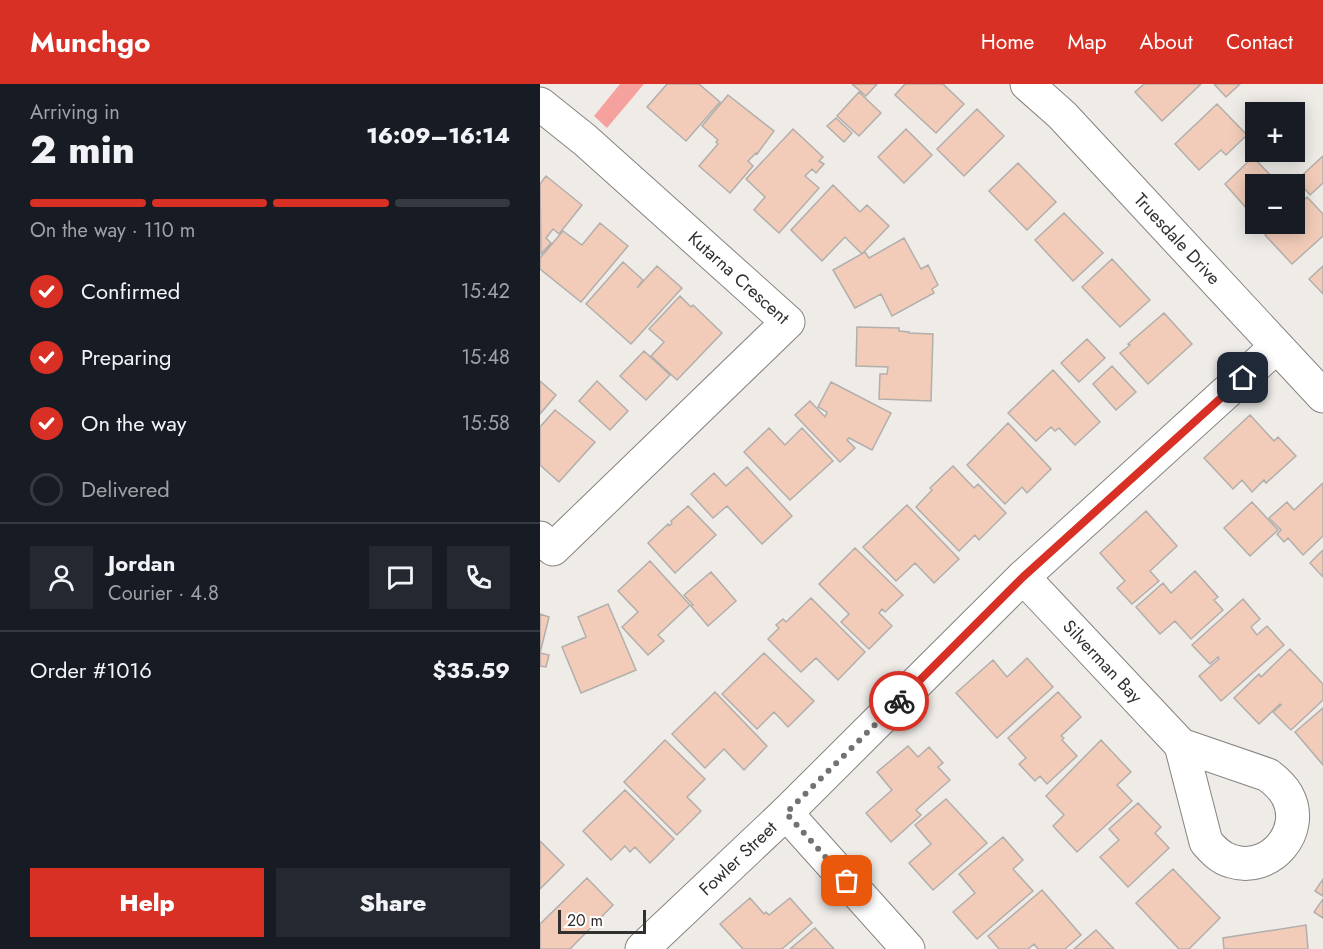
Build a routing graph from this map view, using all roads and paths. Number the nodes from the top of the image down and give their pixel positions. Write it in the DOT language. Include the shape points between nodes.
graph roads {
  1 [pos="1027,84"];
  2 [pos="540,104"];
  3 [pos="1276,347"];
  4 [pos="1323,396"];
  5 [pos="540,538"];
  6 [pos="1023,577"];
  7 [pos="1181,745"];
  8 [pos="786,813"];
  9 [pos="642,949"];
  10 [pos="908,949"];
  1 -- 3 [label="street, Truesdale Drive" via="1062,116"];
  2 -- 5 [label="street, Kutarna Crescent" via="788,322 553,549"];
  3 -- 4 [label="street, Truesdale Drive"];
  3 -- 6 [label="street, Fowler Street"];
  6 -- 7 [label="street, Silverman Bay"];
  6 -- 8 [label="street, Fowler Street"];
  8 -- 9 [label="street, Fowler Street"];
  8 -- 10 [label="street"];
}
